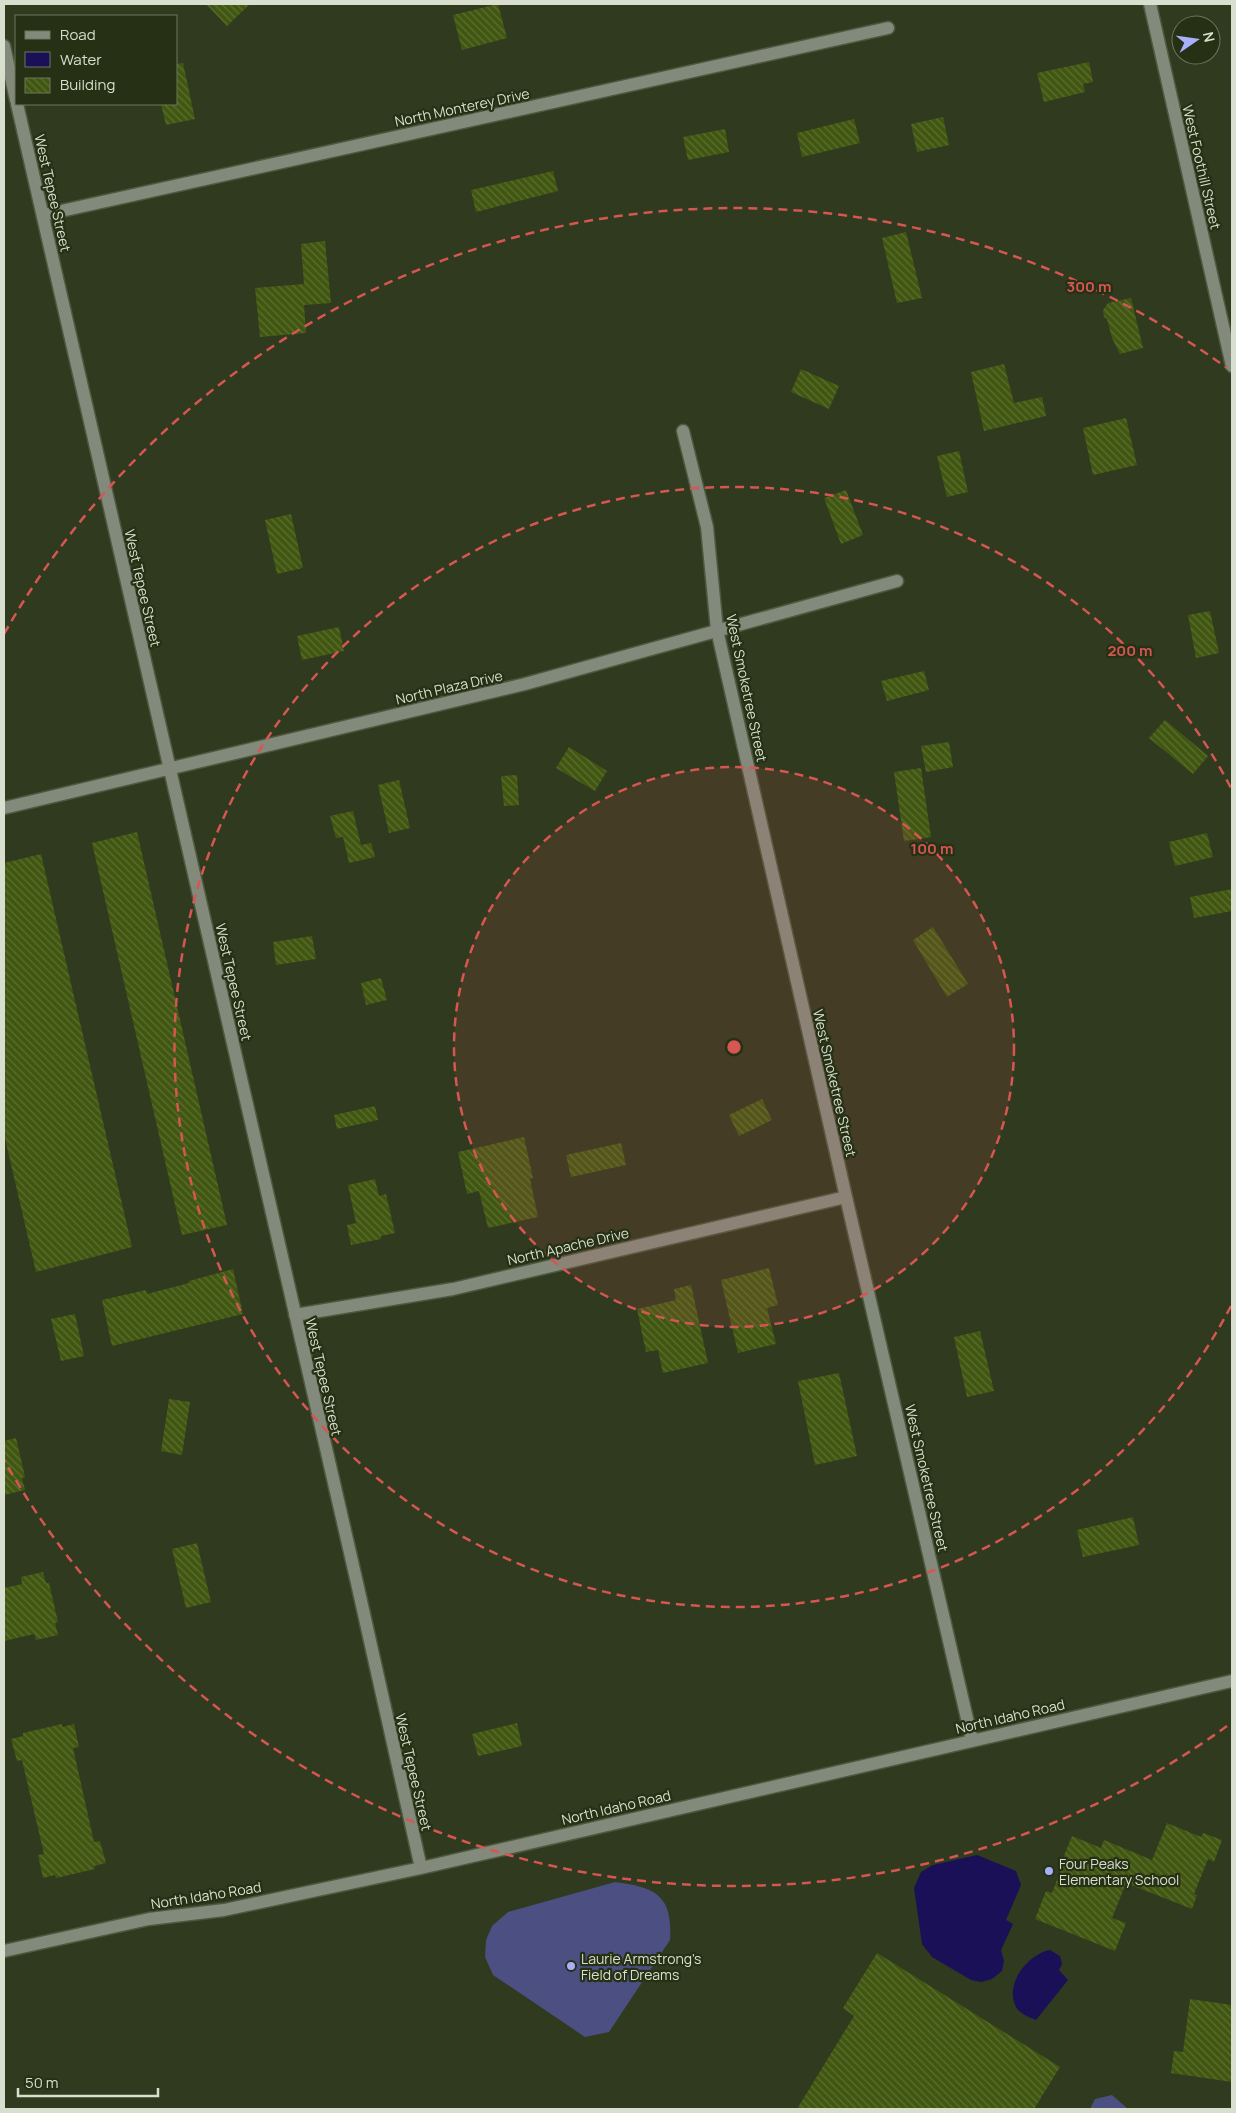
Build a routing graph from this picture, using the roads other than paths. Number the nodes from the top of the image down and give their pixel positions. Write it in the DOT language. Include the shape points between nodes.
graph roads {
  1 [pos="1150,4"];
  2 [pos="888,28"];
  3 [pos="4,46"];
  4 [pos="15,96"];
  5 [pos="17,105"];
  6 [pos="43,215"];
  7 [pos="1232,366"];
  8 [pos="684,430"];
  9 [pos="898,581"];
  10 [pos="717,630"];
  11 [pos="169,769"];
  12 [pos="4,808"];
  13 [pos="846,1197"];
  14 [pos="295,1315"];
  15 [pos="1232,1681"];
  16 [pos="972,1740"];
  17 [pos="421,1868"];
  18 [pos="4,1951"];
  1 -- 7 [label="street, West Foothill Street"];
  2 -- 6 [label="street, North Monterey Drive"];
  3 -- 4 [label="street"];
  5 -- 6 [label="street, West Tepee Street"];
  6 -- 11 [label="street, West Tepee Street"];
  8 -- 10 [label="street, West Smoketree Street" via="707,526"];
  9 -- 10 [label="street, North Plaza Drive"];
  10 -- 11 [label="street, North Plaza Drive" via="525,684"];
  10 -- 13 [label="street, West Smoketree Street"];
  11 -- 12 [label="street, North Plaza Drive"];
  11 -- 14 [label="street, West Tepee Street"];
  13 -- 14 [label="street, North Apache Drive" via="452,1288"];
  13 -- 16 [label="street, West Smoketree Street"];
  14 -- 17 [label="street, West Tepee Street"];
  15 -- 16 [label="street, North Idaho Road"];
  16 -- 17 [label="street, North Idaho Road"];
  17 -- 18 [label="street, North Idaho Road" via="224,1910 149,1919"];
}
